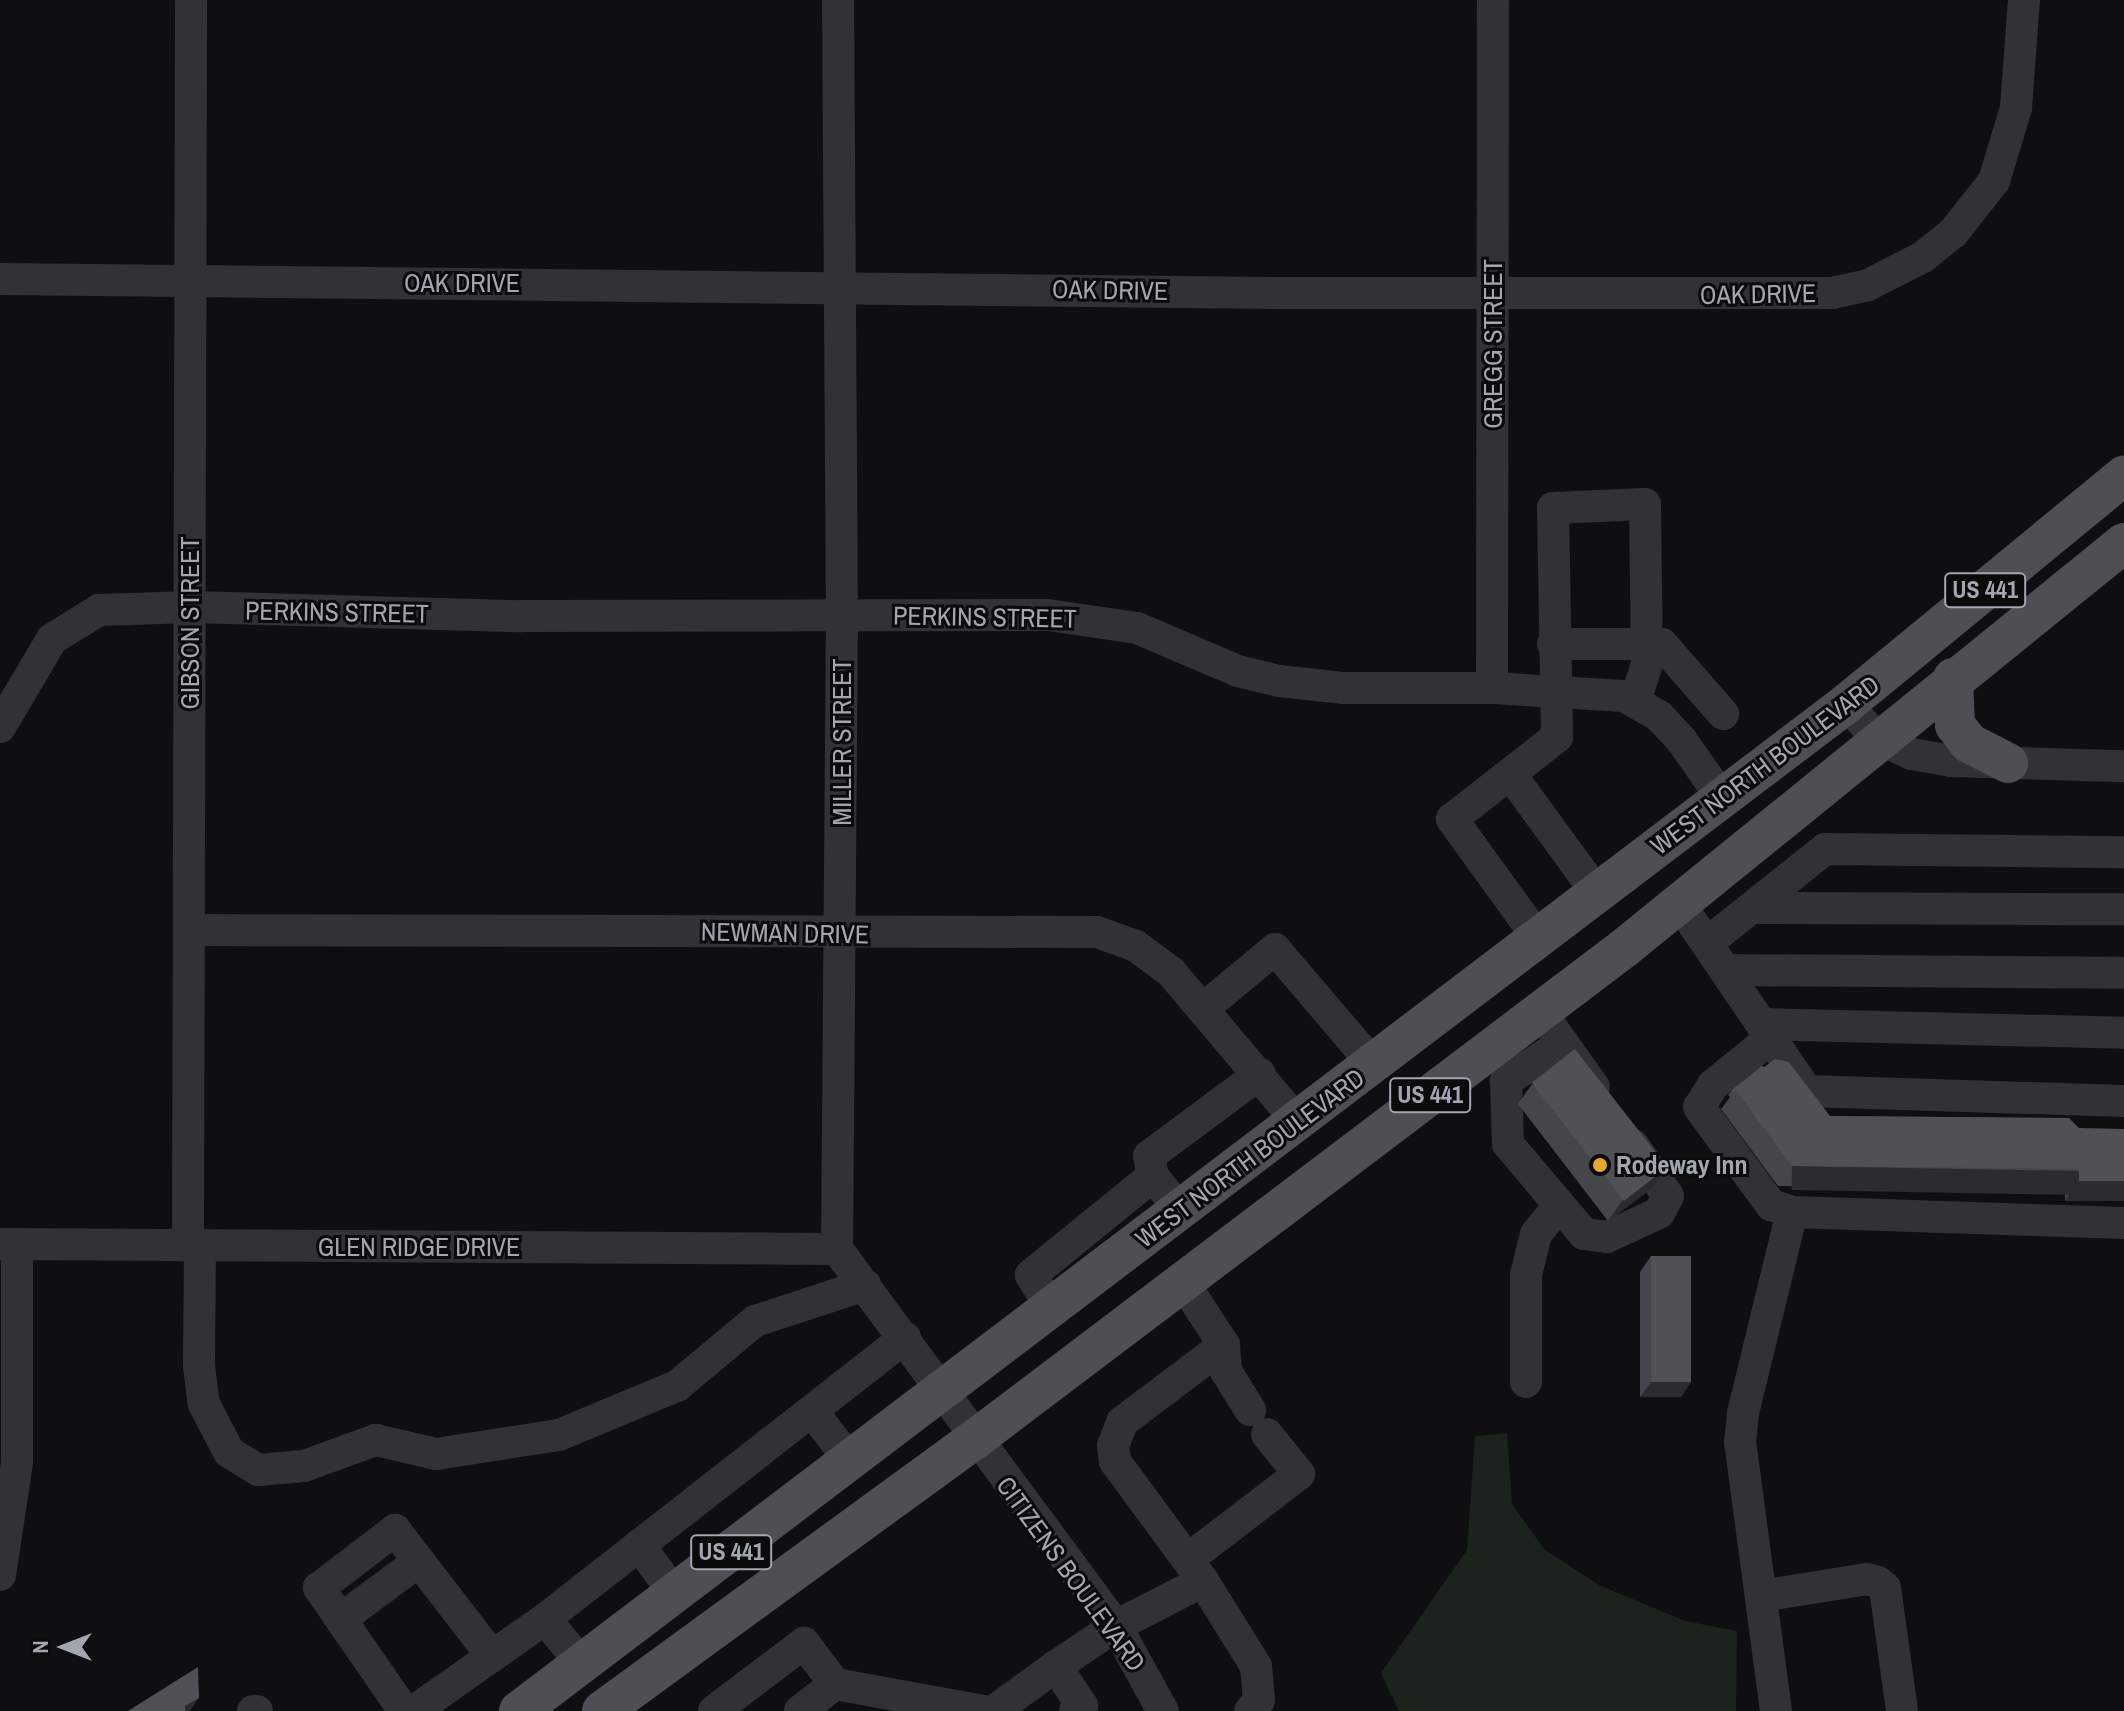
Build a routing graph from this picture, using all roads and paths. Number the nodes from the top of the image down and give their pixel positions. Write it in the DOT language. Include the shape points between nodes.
graph roads {
  1 [pos="191,0"];
  2 [pos="838,0"];
  3 [pos="1493,0"];
  4 [pos="2024,0"];
  5 [pos="0,279"];
  6 [pos="191,281"];
  7 [pos="837,285"];
  8 [pos="1494,293"];
  9 [pos="2124,476"];
  10 [pos="2118,558"];
  11 [pos="190,607"];
  12 [pos="842,616"];
  13 [pos="1553,644"];
  14 [pos="1647,644"];
  15 [pos="1953,678"];
  16 [pos="1492,688"];
  17 [pos="1553,690"];
  18 [pos="1635,701"];
  19 [pos="1846,704"];
  20 [pos="1723,714"];
  21 [pos="0,727"];
  22 [pos="1877,738"];
  23 [pos="2008,763"];
  24 [pos="2124,766"];
  25 [pos="1511,775"];
  26 [pos="1722,798"];
  27 [pos="2124,852"];
  28 [pos="1597,893"];
  29 [pos="1679,903"];
  30 [pos="1752,908"];
  31 [pos="2124,909"];
  32 [pos="191,930"];
  33 [pos="841,933"];
  34 [pos="1538,938"];
  35 [pos="1707,943"];
  36 [pos="1725,970"];
  37 [pos="2124,973"];
  38 [pos="1205,1007"];
  39 [pos="1540,1011"];
  40 [pos="1767,1031"];
  41 [pos="2124,1033"];
  42 [pos="1563,1043"];
  43 [pos="1373,1064"];
  44 [pos="1499,1065"];
  45 [pos="1260,1074"];
  46 [pos="2124,1101"];
  47 [pos="1297,1121"];
  48 [pos="1153,1176"];
  49 [pos="1557,1208"];
  50 [pos="1180,1210"];
  51 [pos="1792,1212"];
  52 [pos="1107,1214"];
  53 [pos="2124,1223"];
  54 [pos="8,1244"];
  55 [pos="194,1246"];
  56 [pos="1133,1247"];
  57 [pos="837,1249"];
  58 [pos="1183,1282"];
  59 [pos="865,1285"];
  60 [pos="1052,1309"];
  61 [pos="905,1338"];
  62 [pos="1224,1345"];
  63 [pos="1526,1382"];
  64 [pos="943,1393"];
  65 [pos="812,1411"];
  66 [pos="974,1440"];
  67 [pos="851,1462"];
  68 [pos="639,1545"];
  69 [pos="1195,1570"];
  70 [pos="0,1575"];
  71 [pos="675,1594"];
  72 [pos="1761,1596"];
  73 [pos="545,1619"];
  74 [pos="1116,1626"];
  75 [pos="492,1656"];
  76 [pos="582,1664"];
  77 [pos="1056,1666"];
  78 [pos="835,1684"];
  79 [pos="909,1705"];
  80 [pos="604,1710"];
  81 [pos="404,1711"];
  82 [pos="414,1711"];
  83 [pos="519,1711"];
  84 [pos="714,1711"];
  85 [pos="800,1711"];
  86 [pos="984,1711"];
  87 [pos="994,1711"];
  88 [pos="1075,1711"];
  89 [pos="1163,1711"];
  90 [pos="1250,1711"];
  91 [pos="1776,1711"];
  92 [pos="1902,1711"];
  1 -- 6 [label="street, GIBSON STREET"];
  2 -- 7 [label="street, MILLER STREET"];
  3 -- 8 [label="street, GREGG STREET"];
  4 -- 8 [label="street, OAK DRIVE" via="2016,108 1994,181 1953,233 1891,276 1844,290 1794,295"];
  5 -- 6 [label="street, OAK DRIVE"];
  6 -- 7 [label="street, OAK DRIVE"];
  6 -- 11 [label="street, GIBSON STREET"];
  7 -- 8 [label="street, OAK DRIVE"];
  7 -- 12 [label="street, MILLER STREET"];
  8 -- 16 [label="street, GREGG STREET"];
  9 -- 19 [label="main road, WEST NORTH BOULEVARD / US 441"];
  10 -- 15 [label="main road, WEST NORTH BOULEVARD / US 441"];
  11 -- 12 [label="street, PERKINS STREET" via="506,616"];
  11 -- 21 [label="street, PERKINS STREET" via="99,610 69,624 35,663"];
  11 -- 32 [label="street, GIBSON STREET"];
  12 -- 16 [label="street, PERKINS STREET" via="1076,618 1147,631 1238,671 1279,681 1343,688"];
  12 -- 33 [label="street, MILLER STREET"];
  13 -- 14 [label="street"];
  13 -- 14 [label="street" via="1553,508 1645,504"];
  13 -- 17 [label="street"];
  14 -- 18 [label="street" via="1647,664"];
  14 -- 20 [label="street" via="1668,647"];
  15 -- 22 [label="main road, WEST NORTH BOULEVARD / US 441"];
  15 -- 23 [label="main road" via="1955,725 1969,743"];
  16 -- 17 [label="street, PERKINS STREET"];
  17 -- 18 [label="street, PERKINS STREET" via="1606,692"];
  17 -- 25 [label="street" via="1557,737"];
  18 -- 26 [label="street, PERKINS STREET" via="1682,741"];
  19 -- 22 [label="street"];
  19 -- 26 [label="main road, WEST NORTH BOULEVARD / US 441"];
  22 -- 23 [label="street" via="1912,754"];
  22 -- 29 [label="main road, WEST NORTH BOULEVARD / US 441"];
  23 -- 24 [label="street"];
  25 -- 28 [label="street"];
  25 -- 34 [label="street" via="1452,819"];
  26 -- 28 [label="main road, WEST NORTH BOULEVARD / US 441"];
  27 -- 30 [label="street" via="1825,849"];
  28 -- 34 [label="main road, WEST NORTH BOULEVARD / US 441"];
  29 -- 35 [label="street"];
  29 -- 39 [label="main road, WEST NORTH BOULEVARD / US 441"];
  30 -- 31 [label="street"];
  30 -- 35 [label="street"];
  32 -- 33 [label="street, NEWMAN DRIVE"];
  32 -- 55 [label="street, GIBSON STREET"];
  33 -- 38 [label="street, NEWMAN DRIVE" via="1097,932 1136,946"];
  33 -- 57 [label="street, MILLER STREET"];
  34 -- 43 [label="main road, WEST NORTH BOULEVARD / US 441"];
  35 -- 36 [label="street"];
  36 -- 37 [label="street"];
  36 -- 40 [label="street"];
  38 -- 43 [label="street" via="1275,949"];
  38 -- 45 [label="street, NEWMAN DRIVE"];
  39 -- 42 [label="street"];
  39 -- 44 [label="main road, WEST NORTH BOULEVARD / US 441"];
  40 -- 41 [label="street"];
  40 -- 46 [label="street" via="1807,1091"];
  40 -- 51 [label="street" via="1713,1085 1699,1107 1771,1205"];
  42 -- 44 [label="street"];
  42 -- 49 [label="street" via="1668,1196 1659,1213 1607,1237 1584,1234"];
  43 -- 47 [label="main road, WEST NORTH BOULEVARD / US 441"];
  44 -- 49 [label="street" via="1508,1144"];
  44 -- 58 [label="main road, WEST NORTH BOULEVARD / US 441"];
  45 -- 47 [label="street, NEWMAN DRIVE"];
  45 -- 48 [label="street" via="1149,1156"];
  47 -- 50 [label="main road, WEST NORTH BOULEVARD / US 441"];
  48 -- 50 [label="street"];
  48 -- 52 [label="street"];
  49 -- 63 [label="street" via="1536,1234 1526,1275"];
  50 -- 56 [label="main road, WEST NORTH BOULEVARD / US 441"];
  51 -- 53 [label="street"];
  51 -- 72 [label="street" via="1740,1442"];
  52 -- 56 [label="street"];
  52 -- 60 [label="street" via="1031,1275"];
  54 -- 55 [label="street, GLEN RIDGE DRIVE"];
  54 -- 70 [label="street" via="17,1462"];
  55 -- 57 [label="street, GLEN RIDGE DRIVE"];
  55 -- 59 [label="street, GIBSON STREET" via="204,1404 229,1452 258,1470 304,1466 376,1440 436,1454 559,1435 677,1386 755,1321"];
  56 -- 60 [label="main road, WEST NORTH BOULEVARD / US 441"];
  57 -- 59 [label="street"];
  58 -- 62 [label="street"];
  58 -- 66 [label="main road, WEST NORTH BOULEVARD / US 441"];
  59 -- 61 [label="street"];
  60 -- 64 [label="main road, WEST NORTH BOULEVARD / US 441"];
  61 -- 64 [label="street"];
  61 -- 65 [label="street"];
  62 -- 69 [label="street" via="1226,1371 1299,1474"];
  62 -- 69 [label="street" via="1122,1422 1113,1446 1115,1461"];
  64 -- 66 [label="street"];
  64 -- 67 [label="main road, WEST NORTH BOULEVARD / US 441"];
  65 -- 67 [label="street"];
  65 -- 68 [label="street"];
  66 -- 74 [label="street, CITIZENS BOULEVARD"];
  66 -- 80 [label="main road, WEST NORTH BOULEVARD / US 441"];
  67 -- 71 [label="main road, WEST NORTH BOULEVARD / US 441"];
  68 -- 71 [label="street"];
  68 -- 73 [label="street"];
  69 -- 74 [label="street"];
  69 -- 90 [label="street" via="1256,1666 1259,1700"];
  71 -- 76 [label="main road, WEST NORTH BOULEVARD / US 441"];
  72 -- 91 [label="street"];
  72 -- 92 [label="street" via="1867,1579 1878,1582 1885,1588"];
  73 -- 75 [label="street"];
  73 -- 76 [label="street"];
  74 -- 77 [label="street"];
  74 -- 89 [label="street, CITIZENS BOULEVARD"];
  75 -- 81 [label="street" via="395,1530 319,1588"];
  75 -- 82 [label="street"];
  76 -- 83 [label="main road, WEST NORTH BOULEVARD / US 441"];
  77 -- 87 [label="street"];
  77 -- 88 [label="street" via="1082,1706"];
  78 -- 79 [label="street"];
  78 -- 84 [label="street" via="804,1643"];
  78 -- 85 [label="street"];
  79 -- 86 [label="street"];
}
